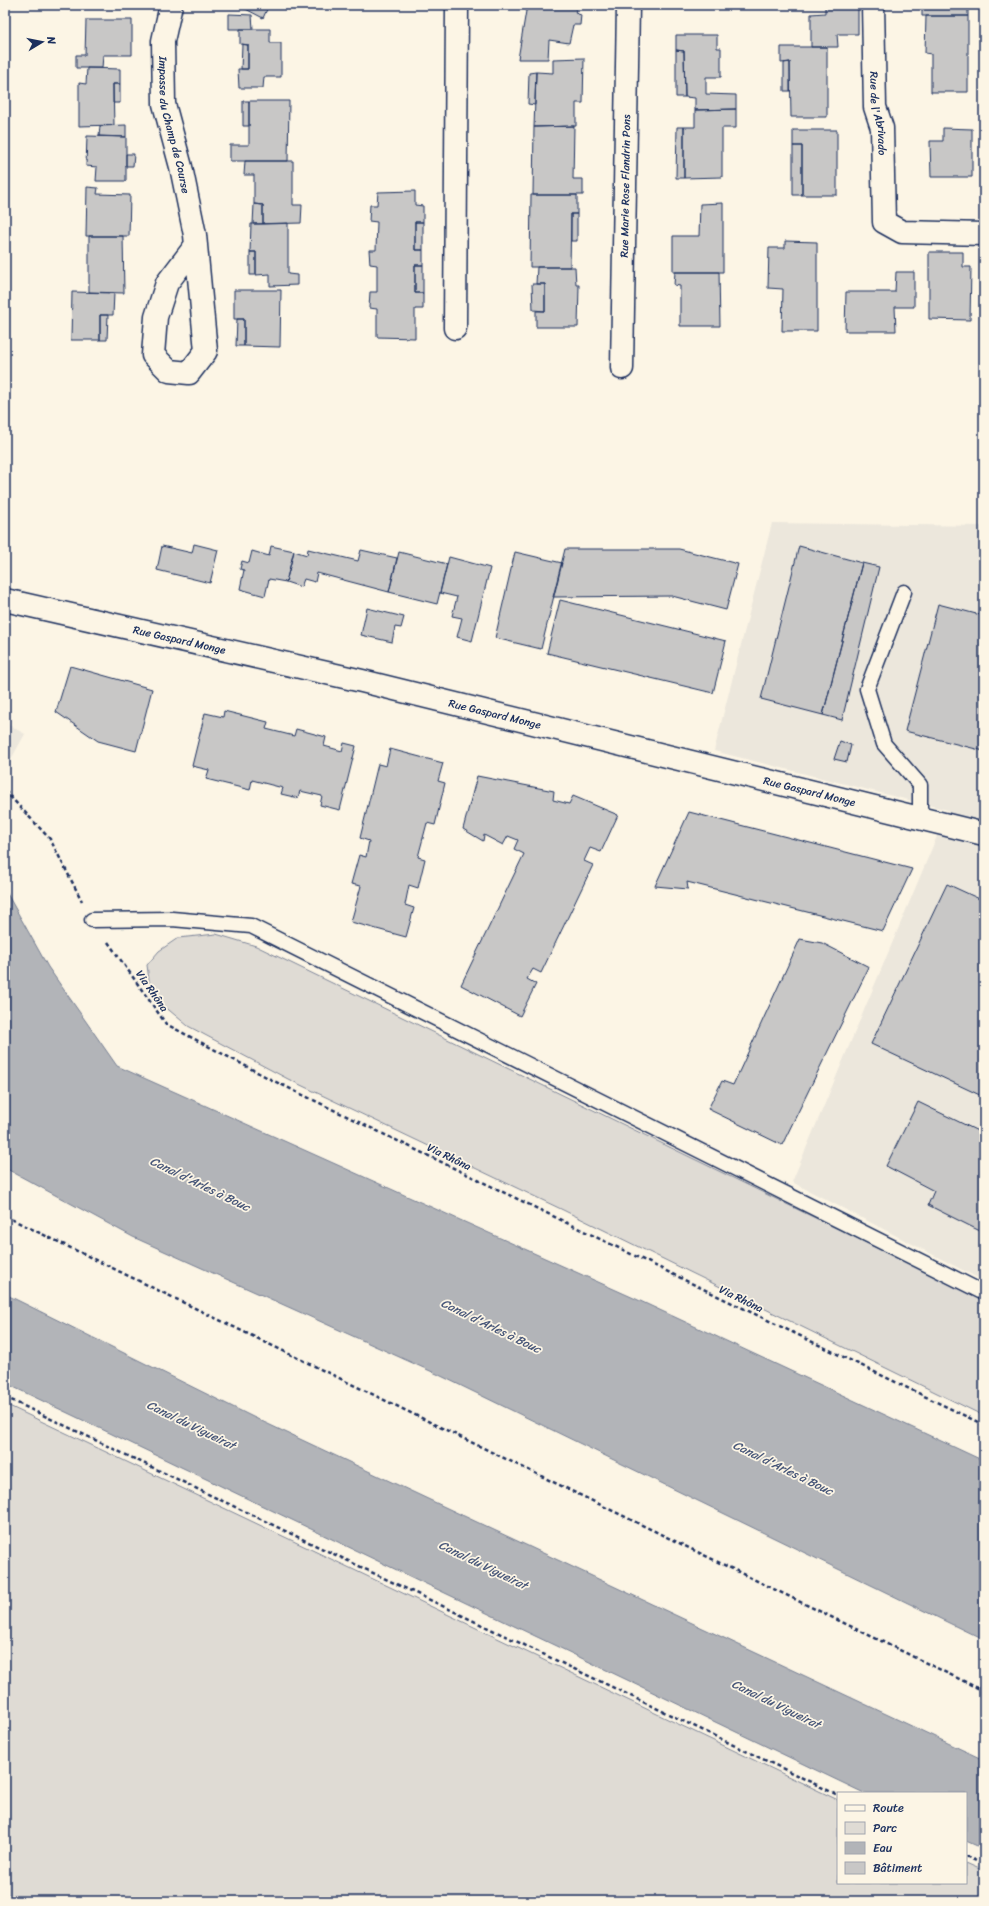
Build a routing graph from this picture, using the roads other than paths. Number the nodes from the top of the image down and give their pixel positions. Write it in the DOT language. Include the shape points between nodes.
graph roads {
  1 [pos="171,5"];
  2 [pos="457,5"];
  3 [pos="628,5"];
  4 [pos="873,5"];
  5 [pos="984,234"];
  6 [pos="196,245"];
  7 [pos="455,328"];
  8 [pos="622,368"];
  9 [pos="904,592"];
  10 [pos="5,600"];
  11 [pos="920,819"];
  12 [pos="984,834"];
  13 [pos="92,920"];
  14 [pos="984,1293"];
  1 -- 6 [label="street, Impasse du Champ de Course" via="163,41 164,104 181,166"];
  2 -- 7 [label="street"];
  3 -- 8 [label="street, Rue Marie Rose Flandrin Pons"];
  4 -- 5 [label="street, Rue de l'Abrivado" via="875,107 882,128 884,222 902,232"];
  6 -- 6 [label="street, Impasse du Champ de Course" via="167,283 156,318 153,355 169,371 189,373 206,351"];
  9 -- 11 [label="lane" via="867,689 884,744 920,785"];
  10 -- 11 [label="street, Rue Gaspard Monge" via="362,681"];
  11 -- 12 [label="street, Rue Gaspard Monge"];
  13 -- 14 [label="lane" via="172,919 251,926"];
}
